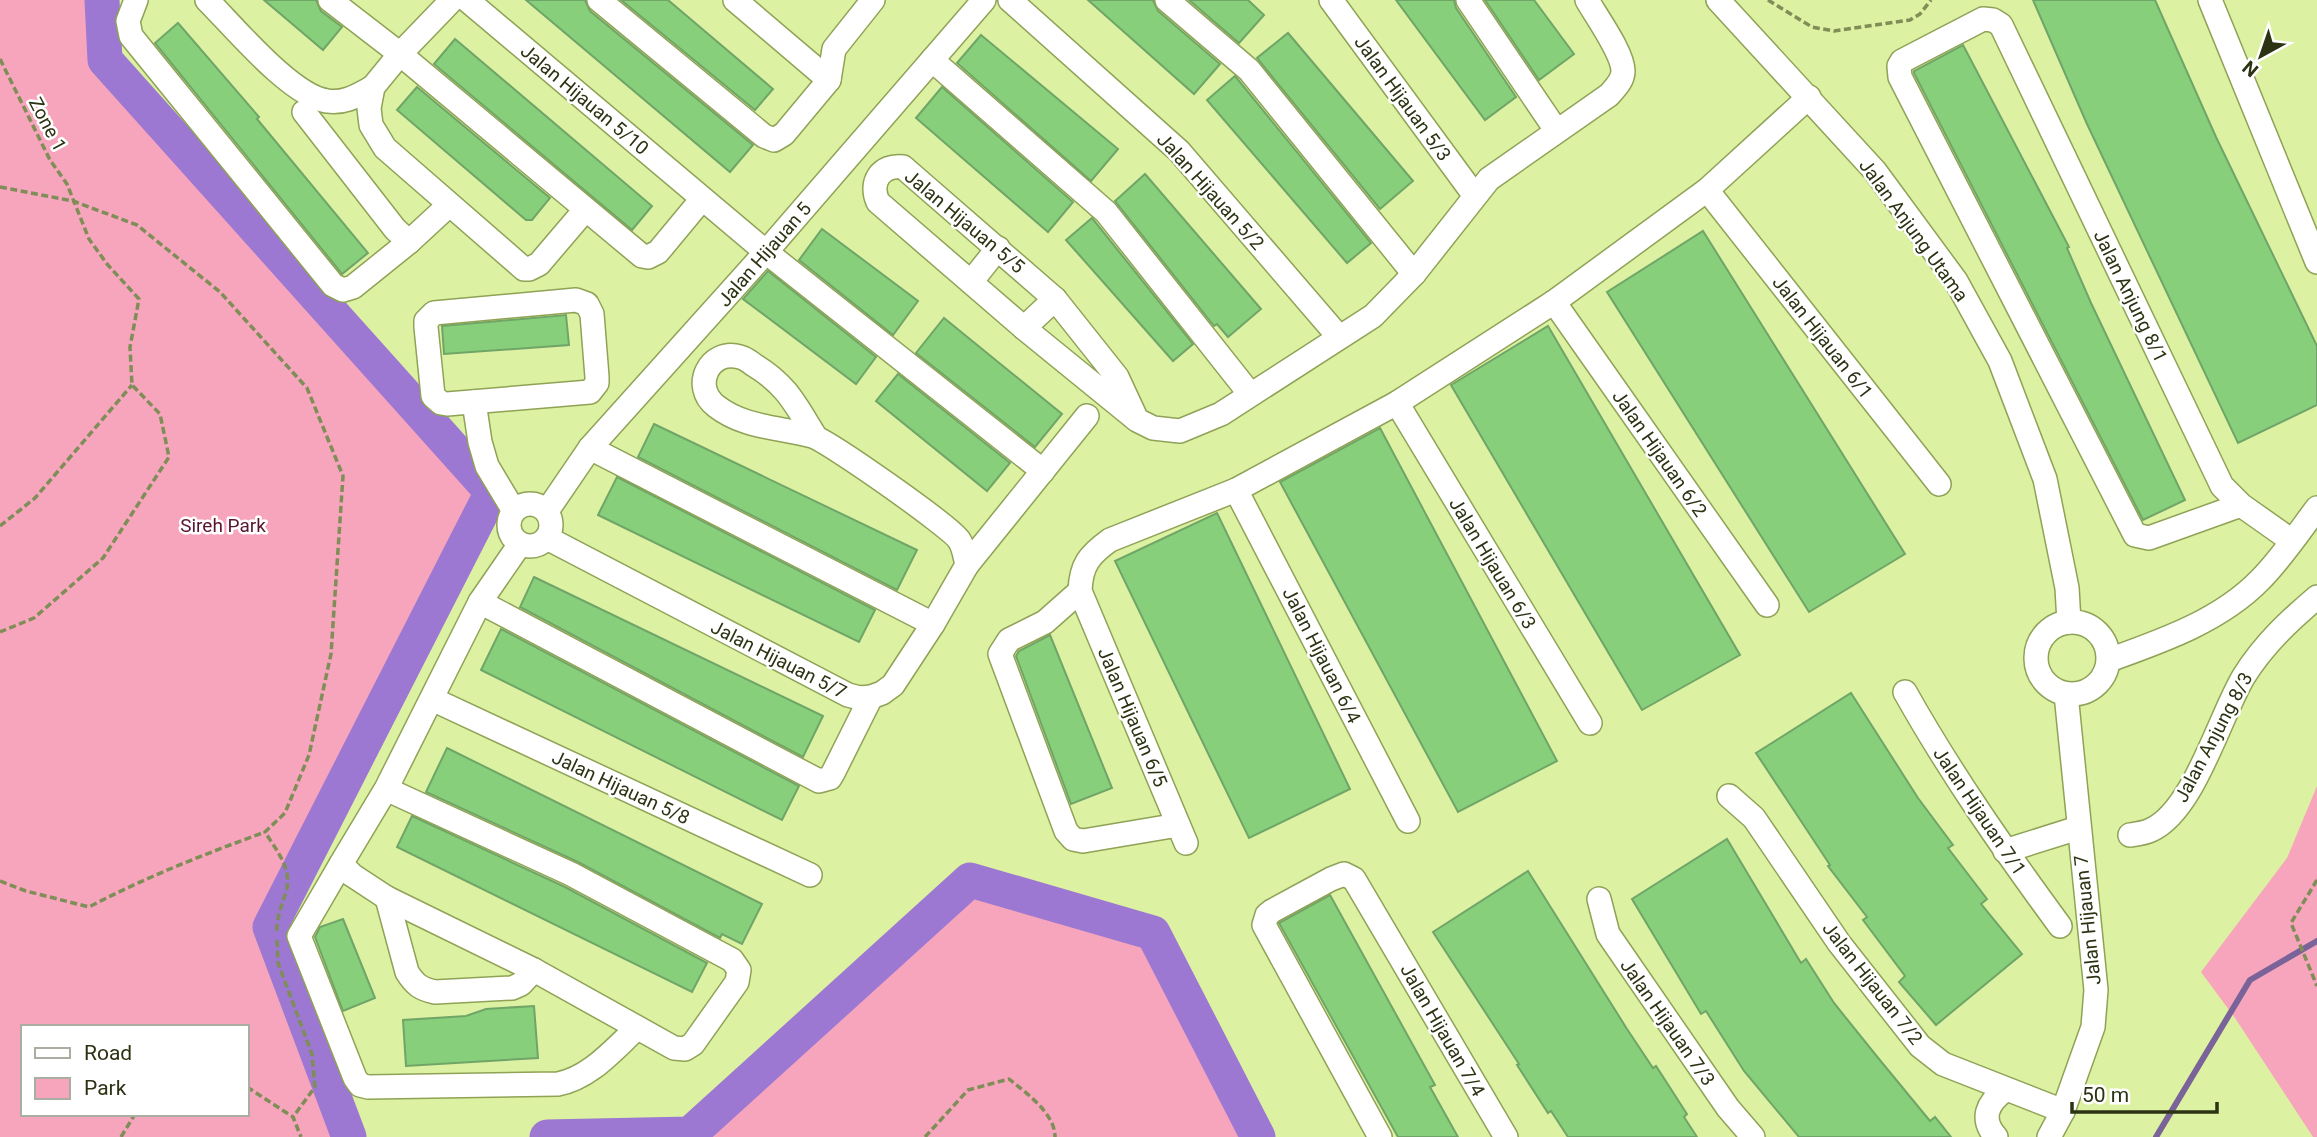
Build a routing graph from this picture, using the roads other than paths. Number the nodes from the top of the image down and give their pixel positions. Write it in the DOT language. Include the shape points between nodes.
graph roads {
  1 [pos="136,0"];
  2 [pos="207,0"];
  3 [pos="330,0"];
  4 [pos="452,0"];
  5 [pos="467,0"];
  6 [pos="599,0"];
  7 [pos="735,0"];
  8 [pos="984,0"];
  9 [pos="1010,0"];
  10 [pos="1167,0"];
  11 [pos="1331,0"];
  12 [pos="1468,0"];
  13 [pos="1587,0"];
  14 [pos="1718,0"];
  15 [pos="2210,0"];
  16 [pos="867,2"];
  17 [pos="400,54"];
  18 [pos="932,60"];
  19 [pos="829,80"];
  20 [pos="373,87"];
  21 [pos="1809,97"];
  22 [pos="303,112"];
  23 [pos="1556,130"];
  24 [pos="1707,190"];
  25 [pos="1475,196"];
  26 [pos="702,199"];
  27 [pos="449,205"];
  28 [pos="585,210"];
  29 [pos="409,242"];
  30 [pos="998,248"];
  31 [pos="766,252"];
  32 [pos="2317,262"];
  33 [pos="1414,274"];
  34 [pos="971,282"];
  35 [pos="1055,299"];
  36 [pos="1554,302"];
  37 [pos="1024,328"];
  38 [pos="1339,337"];
  39 [pos="1250,394"];
  40 [pos="474,402"];
  41 [pos="1397,403"];
  42 [pos="1087,416"];
  43 [pos="1137,420"];
  44 [pos="815,436"];
  45 [pos="590,447"];
  46 [pos="1043,471"];
  47 [pos="1940,484"];
  48 [pos="1236,490"];
  49 [pos="2241,505"];
  50 [pos="2317,508"];
  51 [pos="547,510"];
  52 [pos="514,511"];
  53 [pos="547,538"];
  54 [pos="2292,541"];
  55 [pos="520,544"];
  56 [pos="967,565"];
  57 [pos="1080,591"];
  58 [pos="2317,597"];
  59 [pos="480,602"];
  60 [pos="1767,605"];
  61 [pos="2069,622"];
  62 [pos="933,624"];
  63 [pos="2109,660"];
  64 [pos="1905,692"];
  65 [pos="2066,694"];
  66 [pos="871,697"];
  67 [pos="432,699"];
  68 [pos="1590,723"];
  69 [pos="386,789"];
  70 [pos="1729,796"];
  71 [pos="1408,821"];
  72 [pos="2078,828"];
  73 [pos="2130,835"];
  74 [pos="2005,851"];
  75 [pos="341,864"];
  76 [pos="810,875"];
  77 [pos="387,898"];
  78 [pos="1600,899"];
  79 [pos="2060,926"];
  80 [pos="534,970"];
  81 [pos="637,1028"];
  82 [pos="2005,1090"];
  83 [pos="2063,1111"];
  84 [pos="1380,1137"];
  85 [pos="1506,1137"];
  86 [pos="1753,1137"];
  87 [pos="1996,1137"];
  88 [pos="2049,1137"];
  1 -- 29 [label="street" via="128,21 131,36 334,285 343,290 353,287"];
  2 -- 20 [label="street" via="289,82 307,92 326,101 346,101"];
  3 -- 17 [label="street"];
  4 -- 17 [label="street"];
  5 -- 26 [label="street, Jalan Hijauan 5/10"];
  6 -- 19 [label="street" via="768,139 784,134"];
  7 -- 19 [label="street"];
  8 -- 18 [label="street, Jalan Hijauan 5"];
  9 -- 38 [label="street, Jalan Hijauan 5/2" via="1179,151"];
  10 -- 33 [label="street" via="1248,70"];
  11 -- 25 [label="street, Jalan Hijauan 5/3"];
  12 -- 23 [label="street"];
  13 -- 23 [label="street, Jalan Hijauan 5/5" via="1623,71 1609,95"];
  14 -- 21 [label="street, Jalan Anjung Utama"];
  15 -- 32 [label="street"];
  16 -- 19 [label="street" via="834,49"];
  17 -- 20 [label="street"];
  17 -- 28 [label="street"];
  18 -- 31 [label="street, Jalan Hijauan 5"];
  18 -- 39 [label="street" via="1106,212"];
  20 -- 27 [label="street" via="371,125 385,148"];
  21 -- 24 [label="street"];
  21 -- 61 [label="street, Jalan Anjung Utama" via="1875,172 1956,281 2000,361 2045,479 2067,588"];
  22 -- 29 [label="street"];
  23 -- 25 [label="street, Jalan Hijauan 5/5" via="1489,178"];
  24 -- 36 [label="street"];
  24 -- 47 [label="street, Jalan Hijauan 6/1"];
  25 -- 33 [label="street, Jalan Hijauan 5/5"];
  26 -- 28 [label="street" via="648,257"];
  26 -- 31 [label="street, Jalan Hijauan 5/10"];
  27 -- 28 [label="street" via="519,266 529,269 539,264"];
  27 -- 29 [label="street"];
  30 -- 34 [label="street"];
  30 -- 34 [label="street, Jalan Hijauan 5/5" via="903,167 880,173 874,189 878,202"];
  30 -- 35 [label="street, Jalan Hijauan 5/5"];
  31 -- 45 [label="street, Jalan Hijauan 5"];
  31 -- 46 [label="street, Jalan Hijauan 5/10"];
  33 -- 38 [label="street, Jalan Hijauan 5/5" via="1373,316"];
  34 -- 37 [label="street, Jalan Hijauan 5/5"];
  35 -- 37 [label="street"];
  35 -- 43 [label="street, Jalan Hijauan 5/5" via="1117,377"];
  36 -- 41 [label="street"];
  36 -- 60 [label="street, Jalan Hijauan 6/2"];
  37 -- 43 [label="street, Jalan Hijauan 5/5"];
  38 -- 39 [label="street, Jalan Hijauan 5/5"];
  39 -- 43 [label="street, Jalan Hijauan 5/5" via="1221,414 1180,431 1153,428"];
  40 -- 40 [label="street" via="584,393 594,388 597,377 590,308 582,301 439,311 429,316 426,327 433,396 442,403"];
  40 -- 52 [label="street" via="488,466"];
  41 -- 48 [label="street"];
  41 -- 68 [label="street, Jalan Hijauan 6/3"];
  42 -- 46 [label="street, Jalan Hijauan 5/7"];
  44 -- 44 [label="street" via="764,428 718,408 704,388 709,366 717,359 741,357 766,372 787,391"];
  44 -- 56 [label="street" via="950,530 960,541"];
  45 -- 51 [label="street, Jalan Hijauan 5"];
  45 -- 62 [label="street"];
  46 -- 56 [label="street, Jalan Hijauan 5/7"];
  48 -- 57 [label="street" via="1110,540 1095,551 1081,572"];
  48 -- 71 [label="street, Jalan Hijauan 6/4"];
  49 -- 49 [label="street, Jalan Anjung 8/1" via="2222,486 2001,25 1983,19 1906,58 1899,66 1900,77 2134,535 2149,538"];
  49 -- 54 [label="street, Jalan Anjung 8/1"];
  50 -- 54 [label="street"];
  51 -- 52 [label="street" via="526,503"];
  51 -- 53 [label="street" via="552,524"];
  52 -- 55 [label="street" via="510,532"];
  53 -- 55 [label="street" via="534,546"];
  53 -- 66 [label="street, Jalan Hijauan 5/7" via="848,695"];
  54 -- 63 [label="street" via="2260,581 2214,616"];
  55 -- 59 [label="street"];
  56 -- 62 [label="street, Jalan Hijauan 5/7"];
  57 -- 57 [label="street, Jalan Hijauan 6/5" via="1182,834 1083,841 1066,831 1000,654 1009,640 1045,622"];
  58 -- 73 [label="street, Jalan Anjung 8/3" via="2285,625 2243,678 2186,796 2152,830"];
  59 -- 66 [label="street" via="819,781 833,773"];
  59 -- 67 [label="street"];
  61 -- 63 [label="street" via="2097,632"];
  61 -- 65 [label="street" via="2042,637 2036,656 2047,685"];
  62 -- 66 [label="street, Jalan Hijauan 5/7" via="893,685"];
  63 -- 65 [label="street" via="2095,687"];
  64 -- 74 [label="street, Jalan Hijauan 7/1"];
  65 -- 72 [label="street, Jalan Hijauan 7"];
  67 -- 69 [label="street"];
  67 -- 76 [label="street, Jalan Hijauan 5/8"];
  69 -- 75 [label="street"];
  69 -- 81 [label="street" via="571,874 736,964 737,982 689,1047 674,1048"];
  70 -- 82 [label="street, Jalan Hijauan 7/2" via="1754,818 1839,943 1920,1046 1943,1065"];
  72 -- 74 [label="street"];
  72 -- 83 [label="street, Jalan Hijauan 7" via="2096,990 2093,1027"];
  74 -- 79 [label="street, Jalan Hijauan 7/1"];
  75 -- 77 [label="street"];
  75 -- 81 [label="street" via="299,936 360,1085 572,1082"];
  77 -- 80 [label="street"];
  77 -- 80 [label="street" via="407,972 423,990 512,988"];
  78 -- 86 [label="street, Jalan Hijauan 7/3" via="1608,934"];
  80 -- 81 [label="street"];
  82 -- 83 [label="street, Jalan Hijauan 7/2"];
  82 -- 87 [label="street" via="1992,1099 1986,1113 1988,1129"];
  83 -- 88 [label="street, Jalan Hijauan 7"];
  84 -- 85 [label="street, Jalan Hijauan 7/4" via="1264,925 1272,911 1344,874 1354,879"];
}
